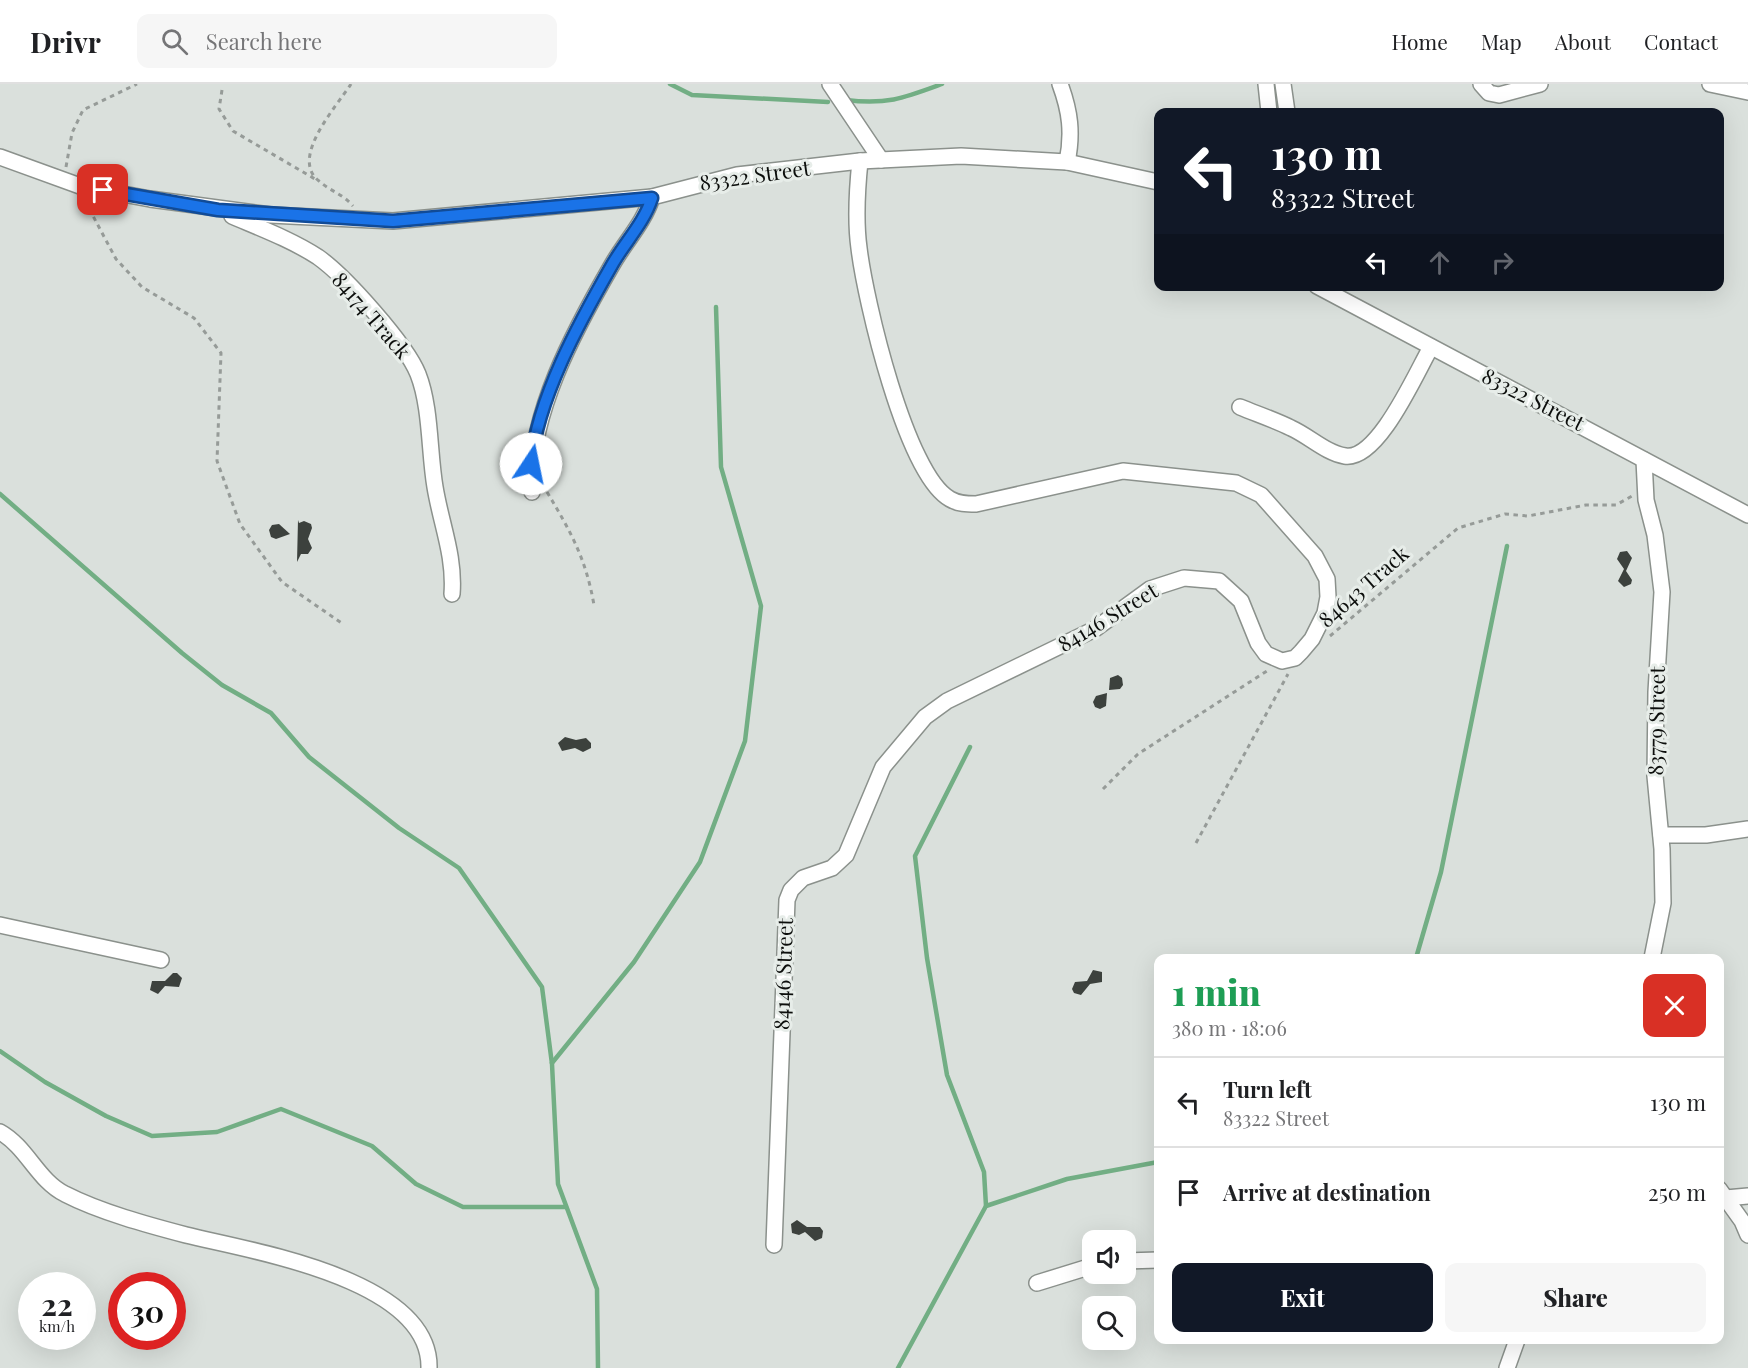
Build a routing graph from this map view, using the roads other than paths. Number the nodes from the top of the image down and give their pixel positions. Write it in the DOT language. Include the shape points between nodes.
graph roads {
  1 [pos="830,84"];
  2 [pos="1060,84"];
  3 [pos="1266,84"];
  4 [pos="1283,84"];
  5 [pos="1481,84"];
  6 [pos="1540,84"];
  7 [pos="1710,84"];
  8 [pos="1748,93"];
  9 [pos="1269,108"];
  10 [pos="1286,108"];
  11 [pos="0,158"];
  12 [pos="881,160"];
  13 [pos="860,161"];
  14 [pos="1067,162"];
  15 [pos="1154,181"];
  16 [pos="652,198"];
  17 [pos="218,210"];
  18 [pos="1326,291"];
  19 [pos="1431,347"];
  20 [pos="1240,407"];
  21 [pos="1644,460"];
  22 [pos="532,492"];
  23 [pos="1748,514"];
  24 [pos="452,594"];
  25 [pos="1748,830"];
  26 [pos="1661,834"];
  27 [pos="0,925"];
  28 [pos="1653,954"];
  29 [pos="161,960"];
  30 [pos="0,1132"];
  31 [pos="1724,1194"];
  32 [pos="1748,1196"];
  33 [pos="1724,1197"];
  34 [pos="1748,1235"];
  35 [pos="774,1245"];
  36 [pos="1154,1260"];
  37 [pos="1136,1261"];
  38 [pos="1082,1269"];
  39 [pos="1037,1282"];
  40 [pos="1516,1344"];
  41 [pos="429,1368"];
  42 [pos="1507,1368"];
  1 -- 12 [label="street"];
  2 -- 14 [label="street" via="1070,118"];
  3 -- 9 [label="street"];
  4 -- 10 [label="street"];
  5 -- 6 [label="street" via="1489,93 1499,95"];
  7 -- 8 [label="street"];
  11 -- 17 [label="street, 83322 Street" via="70,182"];
  12 -- 13 [label="street, 83322 Street"];
  12 -- 14 [label="street, 83322 Street" via="961,156"];
  13 -- 16 [label="street, 83322 Street" via="737,175"];
  13 -- 35 [label="street, 84146 Street" via="859,248 876,338 920,463 936,487 949,499 976,504 1123,471 1247,486 1261,495 1315,556 1327,579 1329,597 1312,639 1295,658 1275,660 1258,643 1241,601 1227,585 1212,578 1184,578 1150,589 1095,629 947,701 906,737 883,767 846,855 832,868 803,878 787,900"];
  14 -- 15 [label="street, 83322 Street"];
  16 -- 17 [label="street, 83322 Street" via="393,221"];
  16 -- 22 [label="street" via="612,266 560,370 538,429 531,464"];
  17 -- 24 [label="street, 84174 Track" via="321,259 384,324 418,373 435,492 450,543"];
  18 -- 19 [label="street, 83322 Street"];
  19 -- 20 [label="street" via="1376,442 1359,454 1337,453"];
  19 -- 21 [label="street, 83322 Street"];
  21 -- 23 [label="street, 83322 Street"];
  21 -- 26 [label="street, 83779 Street" via="1644,484 1662,592 1655,776"];
  25 -- 26 [label="street" via="1706,835"];
  26 -- 28 [label="street, 83779 Street" via="1663,903"];
  27 -- 29 [label="street"];
  30 -- 41 [label="street" via="11,1138 50,1183 66,1195 152,1225 306,1266 367,1288 415,1325 426,1343"];
  31 -- 32 [label="street"];
  33 -- 34 [label="street"];
  36 -- 37 [label="street"];
  38 -- 39 [label="street"];
  40 -- 42 [label="street"];
}
